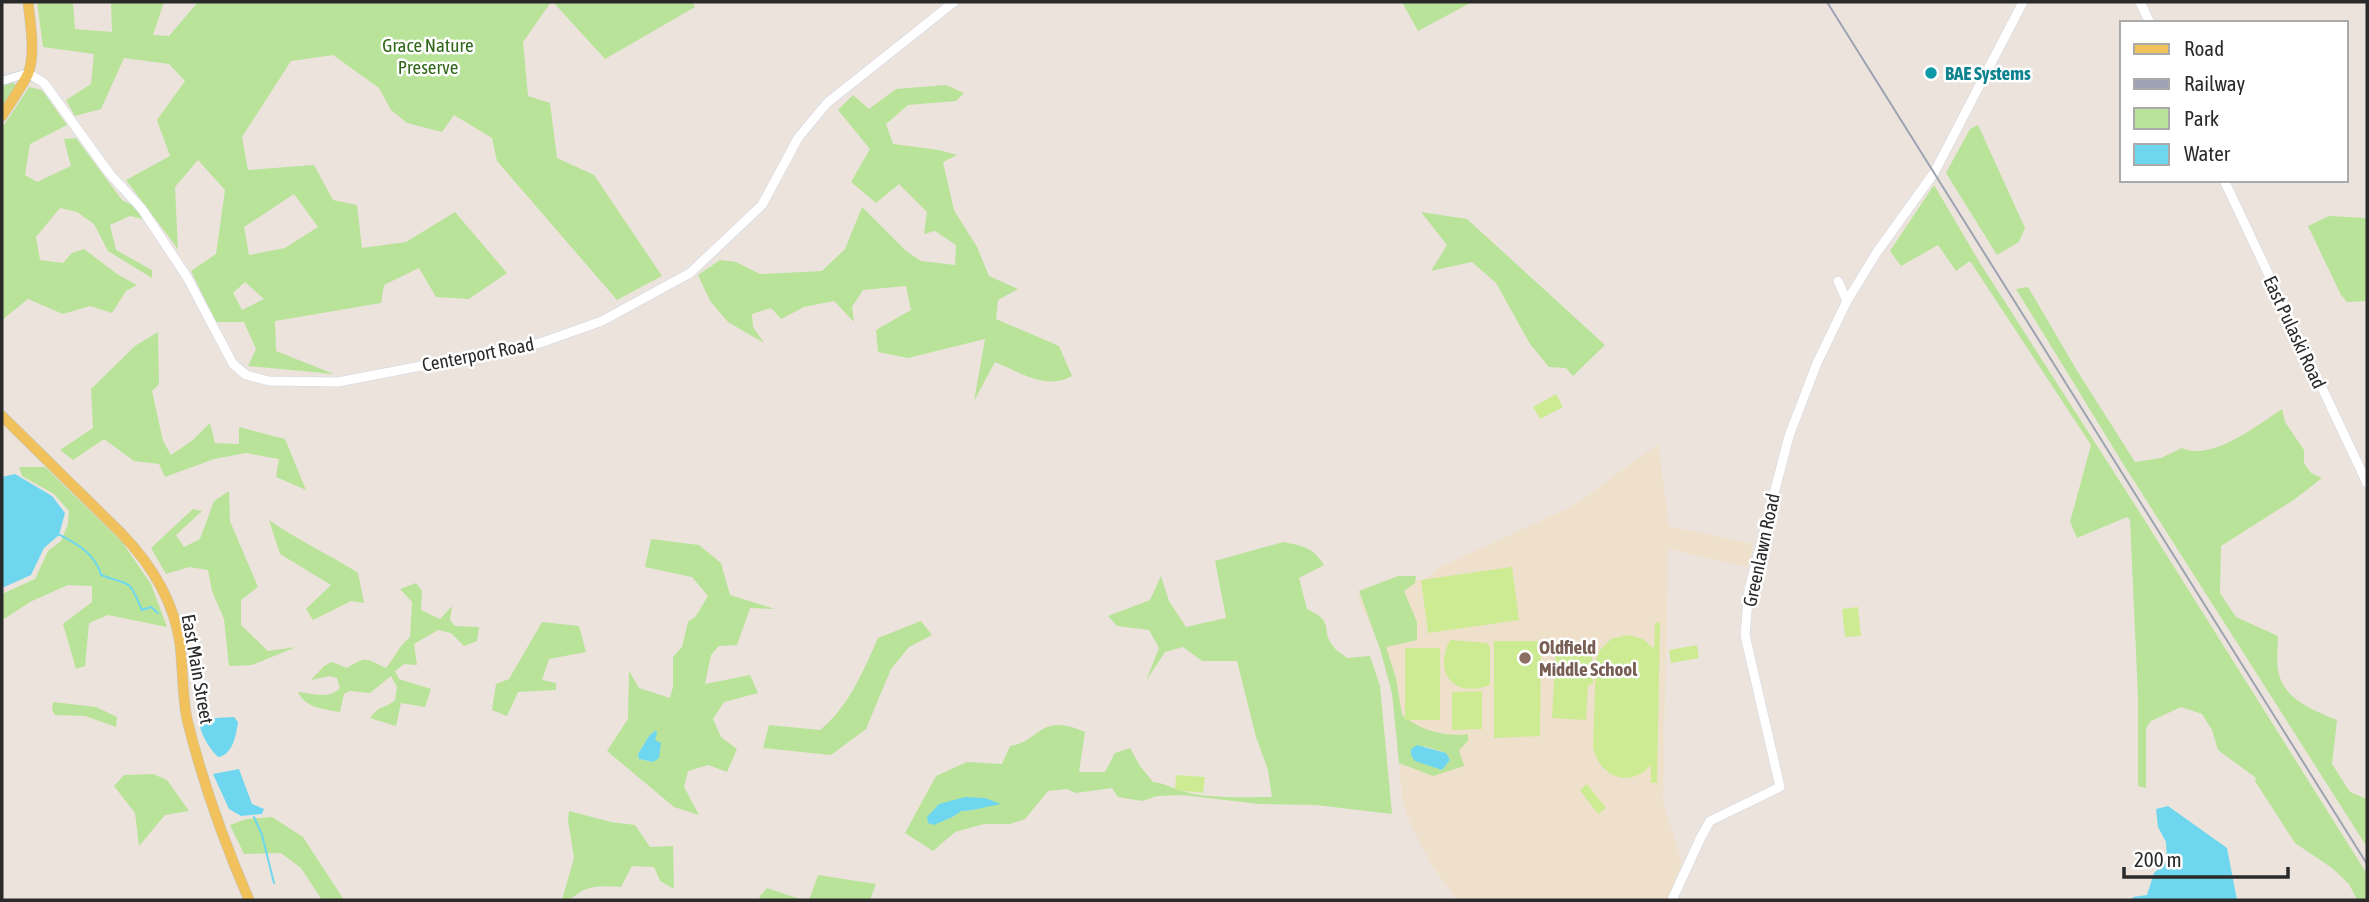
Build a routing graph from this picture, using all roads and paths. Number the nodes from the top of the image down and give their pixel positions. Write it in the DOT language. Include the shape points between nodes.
graph roads {
  1 [pos="28,2"];
  2 [pos="954,2"];
  3 [pos="2023,2"];
  4 [pos="2140,2"];
  5 [pos="2149,21"];
  6 [pos="28,73"];
  7 [pos="2,81"];
  8 [pos="2,116"];
  9 [pos="2225,182"];
  10 [pos="1838,281"];
  11 [pos="1847,301"];
  12 [pos="2,416"];
  13 [pos="2367,483"];
  14 [pos="249,900"];
  15 [pos="1672,900"];
  1 -- 6 [label="main road"];
  2 -- 6 [label="main road, Centerport Road" via="827,103 798,138 762,205 690,273 602,321 540,343 338,382 270,381 246,375 233,364 187,277 142,209 109,173 44,83"];
  3 -- 11 [label="main road, Greenlawn Road" via="1934,173"];
  4 -- 5 [label="main road"];
  6 -- 7 [label="street"];
  6 -- 8 [label="main road"];
  9 -- 13 [label="main road, East Pulaski Road"];
  10 -- 11 [label="main road"];
  11 -- 15 [label="main road, Greenlawn Road" via="1794,424 1749,590 1745,635 1780,787 1710,821"];
  12 -- 14 [label="main road, East Main Street" via="137,550 161,586 178,633 185,704 197,759"];
}
